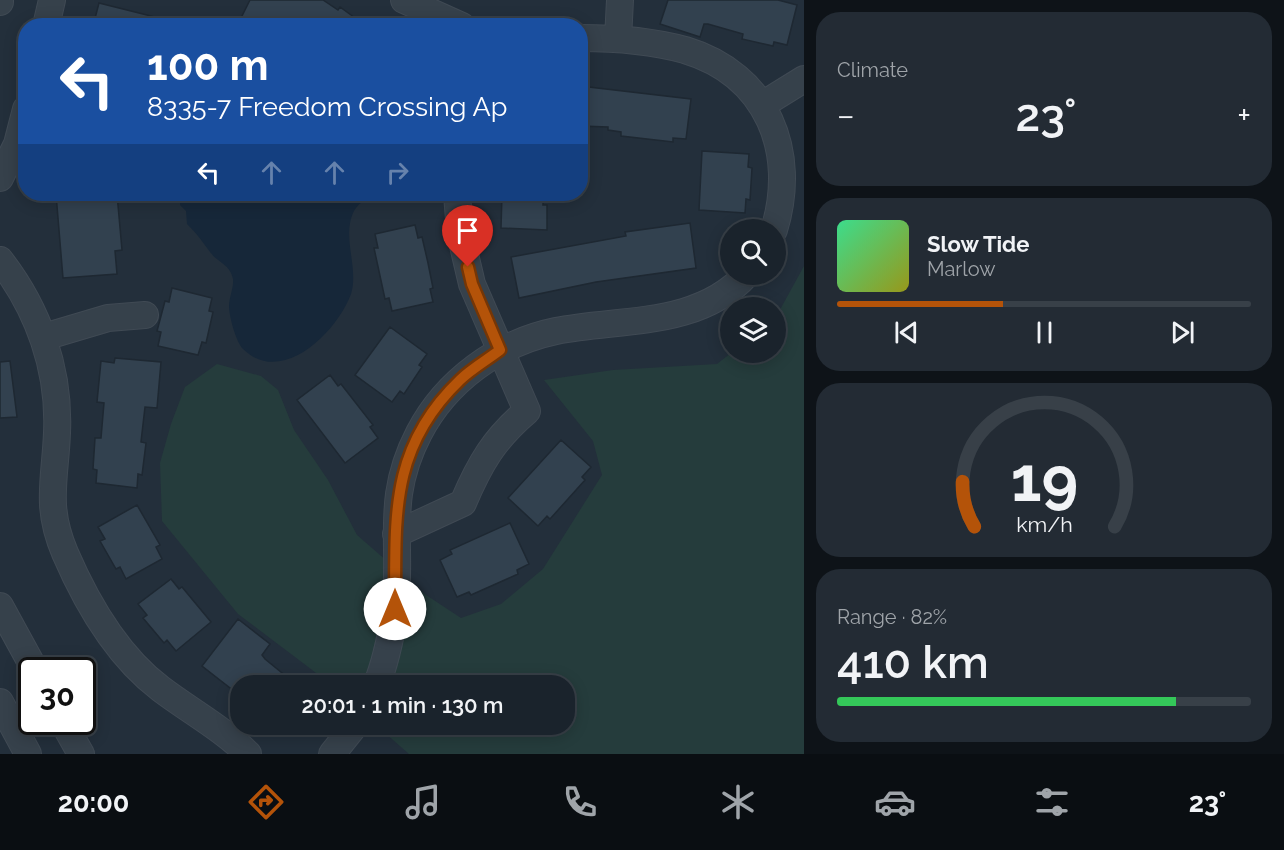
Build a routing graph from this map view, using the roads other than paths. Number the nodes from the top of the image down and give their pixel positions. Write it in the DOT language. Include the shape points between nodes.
graph roads {
  1 [pos="52,0"];
  2 [pos="404,0"];
  3 [pos="620,0"];
  4 [pos="48,18"];
  5 [pos="444,18"];
  6 [pos="588,38"];
  7 [pos="618,39"];
  8 [pos="804,79"];
  9 [pos="762,105"];
  10 [pos="18,140"];
  11 [pos="0,178"];
  12 [pos="458,201"];
  13 [pos="776,219"];
  14 [pos="0,260"];
  15 [pos="734,285"];
  16 [pos="145,315"];
  17 [pos="44,337"];
  18 [pos="500,350"];
  19 [pos="396,534"];
  20 [pos="0,606"];
  21 [pos="28,657"];
  22 [pos="380,675"];
  23 [pos="0,702"];
  24 [pos="70,735"];
  25 [pos="347,735"];
  26 [pos="28,754"];
  27 [pos="81,754"];
  28 [pos="248,754"];
  29 [pos="332,754"];
  1 -- 4 [label="street"];
  2 -- 5 [label="street"];
  3 -- 7 [label="street"];
  6 -- 7 [label="street"];
  7 -- 9 [label="street" via="653,43 705,59 737,79"];
  8 -- 9 [label="street"];
  9 -- 13 [label="street" via="781,150 784,183"];
  10 -- 11 [label="street"];
  12 -- 18 [label="street" via="460,233 472,284"];
  14 -- 17 [label="street" via="35,314"];
  15 -- 18 [label="street" via="677,315 555,332"];
  16 -- 17 [label="street" via="108,318"];
  17 -- 28 [label="street" via="55,387 57,432 51,491 54,521 65,553 106,631 133,665"];
  18 -- 19 [label="street" via="461,379 419,433 402,472 395,510"];
  18 -- 19 [label="street" via="527,411 502,432 480,464 463,503"];
  19 -- 22 [label="street" via="395,609"];
  20 -- 21 [label="street"];
  23 -- 26 [label="street"];
  24 -- 27 [label="street"];
  25 -- 29 [label="street"];
}
